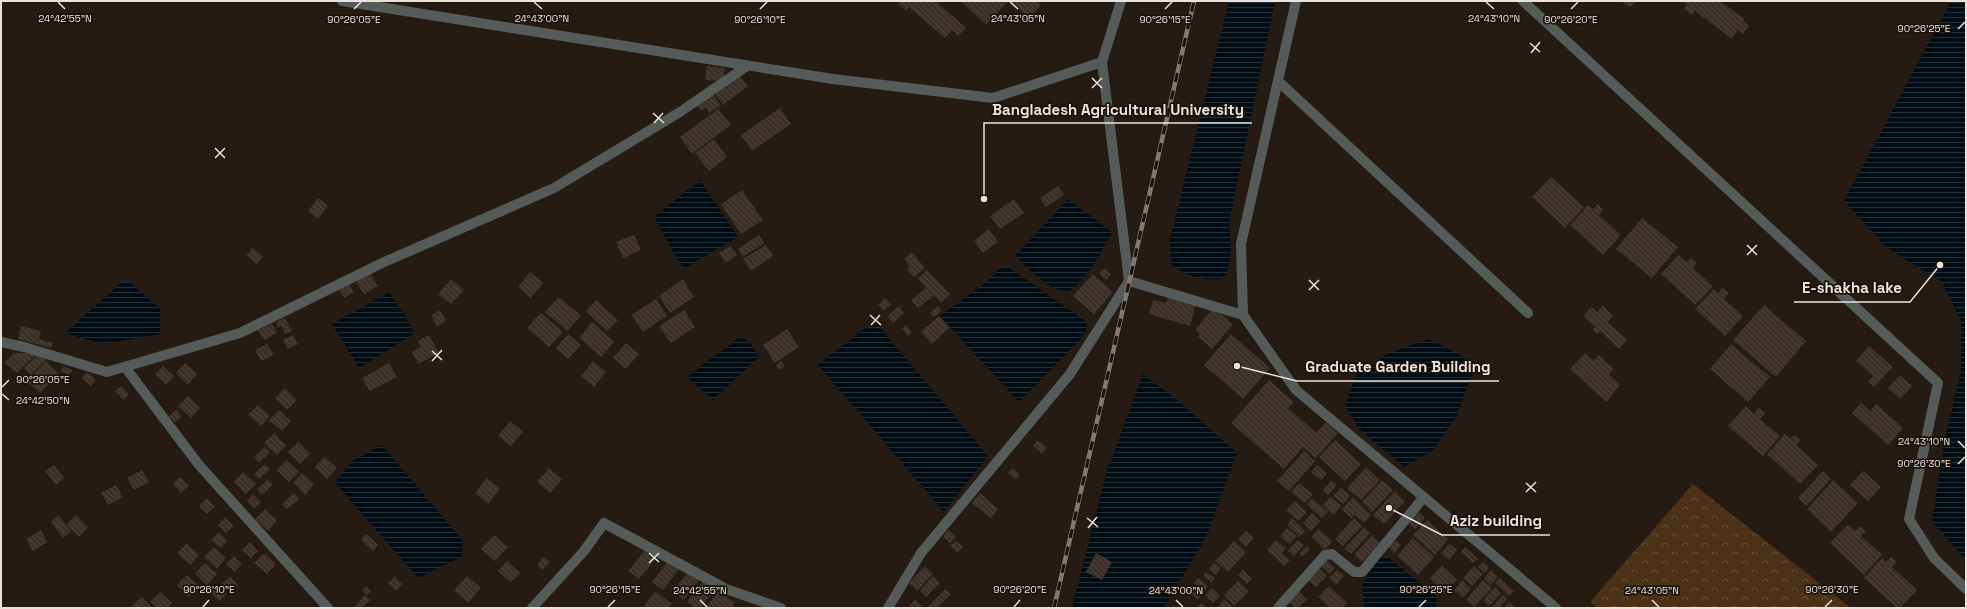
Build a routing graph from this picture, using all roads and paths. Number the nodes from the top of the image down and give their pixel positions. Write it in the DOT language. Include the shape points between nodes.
graph roads {
  1 [pos="342,1"];
  2 [pos="1121,1"];
  3 [pos="1296,1"];
  4 [pos="1523,1"];
  5 [pos="1102,62"];
  6 [pos="747,66"];
  7 [pos="1278,81"];
  8 [pos="1129,280"];
  9 [pos="1528,313"];
  10 [pos="1243,315"];
  11 [pos="1,342"];
  12 [pos="124,367"];
  13 [pos="1424,497"];
  14 [pos="1966,589"];
  15 [pos="328,608"];
  16 [pos="532,608"];
  17 [pos="781,608"];
  18 [pos="888,608"];
  19 [pos="1278,608"];
  20 [pos="1556,608"];
  1 -- 6 [label="street"];
  2 -- 5 [label="street"];
  3 -- 7 [label="street"];
  4 -- 14 [label="street" via="1938,383 1910,519 1934,558"];
  5 -- 6 [label="street" via="993,98"];
  5 -- 8 [label="street"];
  6 -- 12 [label="street" via="680,112 554,188 382,263 240,333"];
  7 -- 9 [label="street"];
  7 -- 10 [label="street" via="1241,244"];
  8 -- 10 [label="street"];
  8 -- 18 [label="street" via="1070,374 921,553"];
  10 -- 13 [label="street" via="1296,390"];
  11 -- 12 [label="street" via="107,372"];
  12 -- 15 [label="street" via="199,465"];
  13 -- 19 [label="street" via="1362,572 1354,572 1329,554"];
  13 -- 20 [label="street"];
  16 -- 17 [label="street" via="584,551 604,523 726,589"];
}
